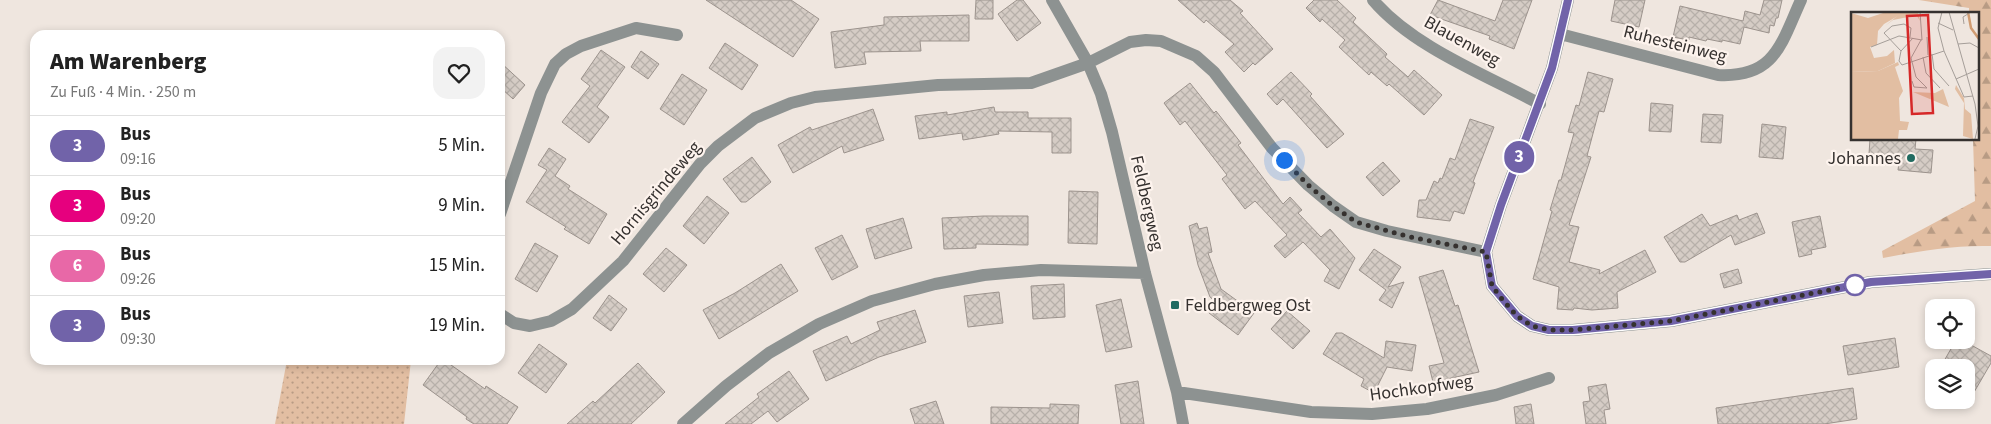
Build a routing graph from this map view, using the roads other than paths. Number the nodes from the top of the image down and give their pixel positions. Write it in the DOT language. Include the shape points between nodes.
graph roads {
  1 [pos="1052,0"];
  2 [pos="1373,0"];
  3 [pos="1568,0"];
  4 [pos="1801,0"];
  5 [pos="1560,34"];
  6 [pos="677,35"];
  7 [pos="1088,63"];
  8 [pos="1540,104"];
  9 [pos="505,199"];
  10 [pos="1486,252"];
  11 [pos="1145,273"];
  12 [pos="1991,274"];
  13 [pos="505,317"];
  14 [pos="1549,378"];
  15 [pos="1177,392"];
  16 [pos="683,424"];
  17 [pos="1182,424"];
  1 -- 7 [label="street, Feldbergweg"];
  2 -- 8 [label="street, Blauenweg" via="1420,40"];
  3 -- 5 [label="street"];
  4 -- 5 [label="street, Ruhesteinweg" via="1772,58 1756,71 1737,76 1718,75"];
  5 -- 8 [label="street"];
  6 -- 9 [label="street" via="636,28 581,46 555,64 541,93"];
  7 -- 10 [label="street, Hornisgrindeweg" via="1130,42 1146,40 1160,41 1196,56 1214,72 1272,148 1308,185 1356,222"];
  7 -- 11 [label="street, Feldbergweg" via="1112,132"];
  7 -- 13 [label="street, Hornisgrindeweg" via="1031,83 938,85 815,97 755,118 700,164 623,260 572,309 551,321 530,326"];
  8 -- 10 [label="street"];
  10 -- 12 [label="street" via="1492,286 1502,299 1517,316 1532,326 1549,330 1671,321 1871,282"];
  11 -- 15 [label="street, Feldbergweg"];
  11 -- 16 [label="street" via="1041,270 984,275 872,301 819,324 769,352"];
  14 -- 15 [label="street, Hochkopfweg" via="1496,395 1427,409 1372,414 1311,412"];
  15 -- 17 [label="street, Feldbergweg"];
}
